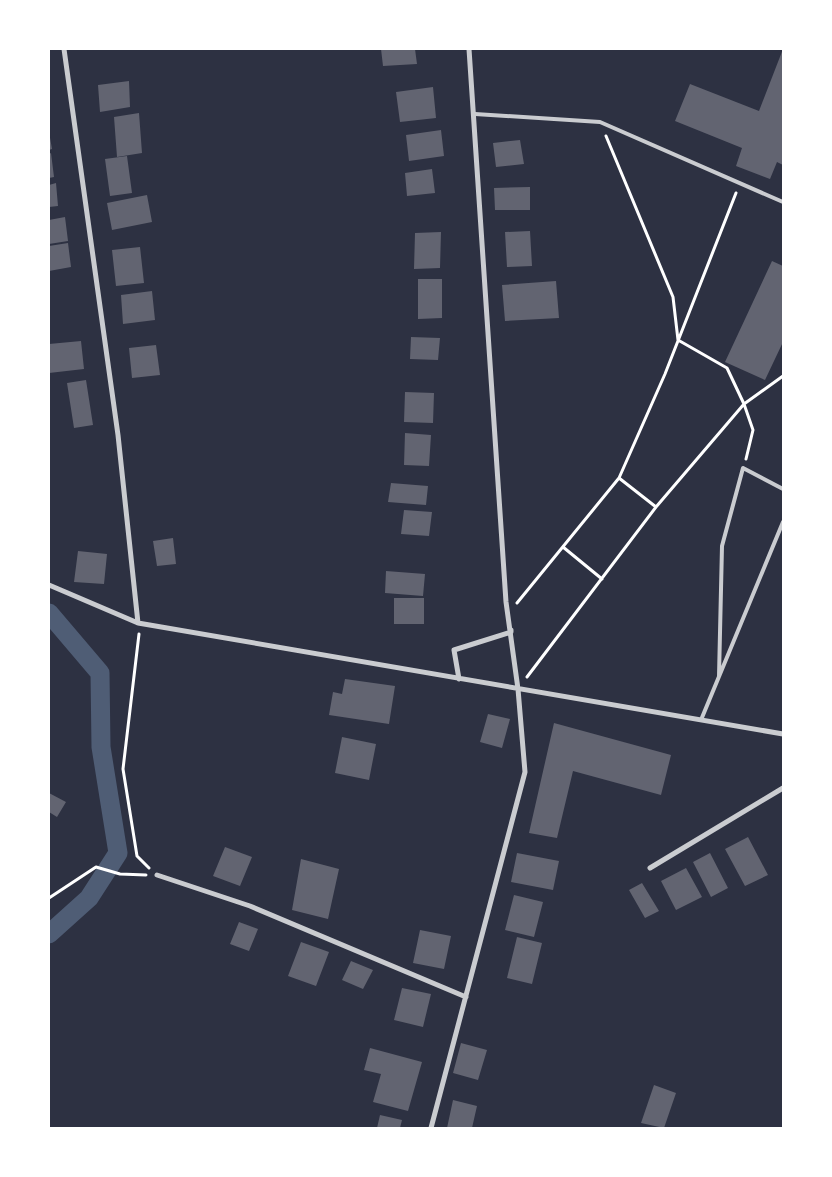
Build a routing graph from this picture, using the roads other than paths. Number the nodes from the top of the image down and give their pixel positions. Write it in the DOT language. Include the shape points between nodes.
graph roads {
  1 [pos="64,49"];
  2 [pos="469,49"];
  3 [pos="475,114"];
  4 [pos="783,202"];
  5 [pos="783,489"];
  6 [pos="783,522"];
  7 [pos="49,585"];
  8 [pos="508,615"];
  9 [pos="138,623"];
  10 [pos="719,676"];
  11 [pos="459,680"];
  12 [pos="518,689"];
  13 [pos="701,720"];
  14 [pos="783,734"];
  15 [pos="783,788"];
  16 [pos="650,868"];
  17 [pos="157,875"];
  18 [pos="466,997"];
  19 [pos="431,1128"];
  1 -- 9 [label="street" via="118,434"];
  2 -- 3 [label="street"];
  3 -- 4 [label="lane" via="600,122"];
  3 -- 8 [label="street"];
  5 -- 10 [label="lane" via="743,468 722,546"];
  6 -- 10 [label="lane"];
  7 -- 9 [label="street"];
  8 -- 11 [label="street" via="511,632 454,650"];
  8 -- 12 [label="street"];
  9 -- 11 [label="street"];
  10 -- 13 [label="lane"];
  11 -- 12 [label="street"];
  12 -- 13 [label="street"];
  12 -- 18 [label="street" via="525,772"];
  13 -- 14 [label="street"];
  15 -- 16 [label="street"];
  17 -- 18 [label="street" via="250,906"];
  18 -- 19 [label="street"];
}
